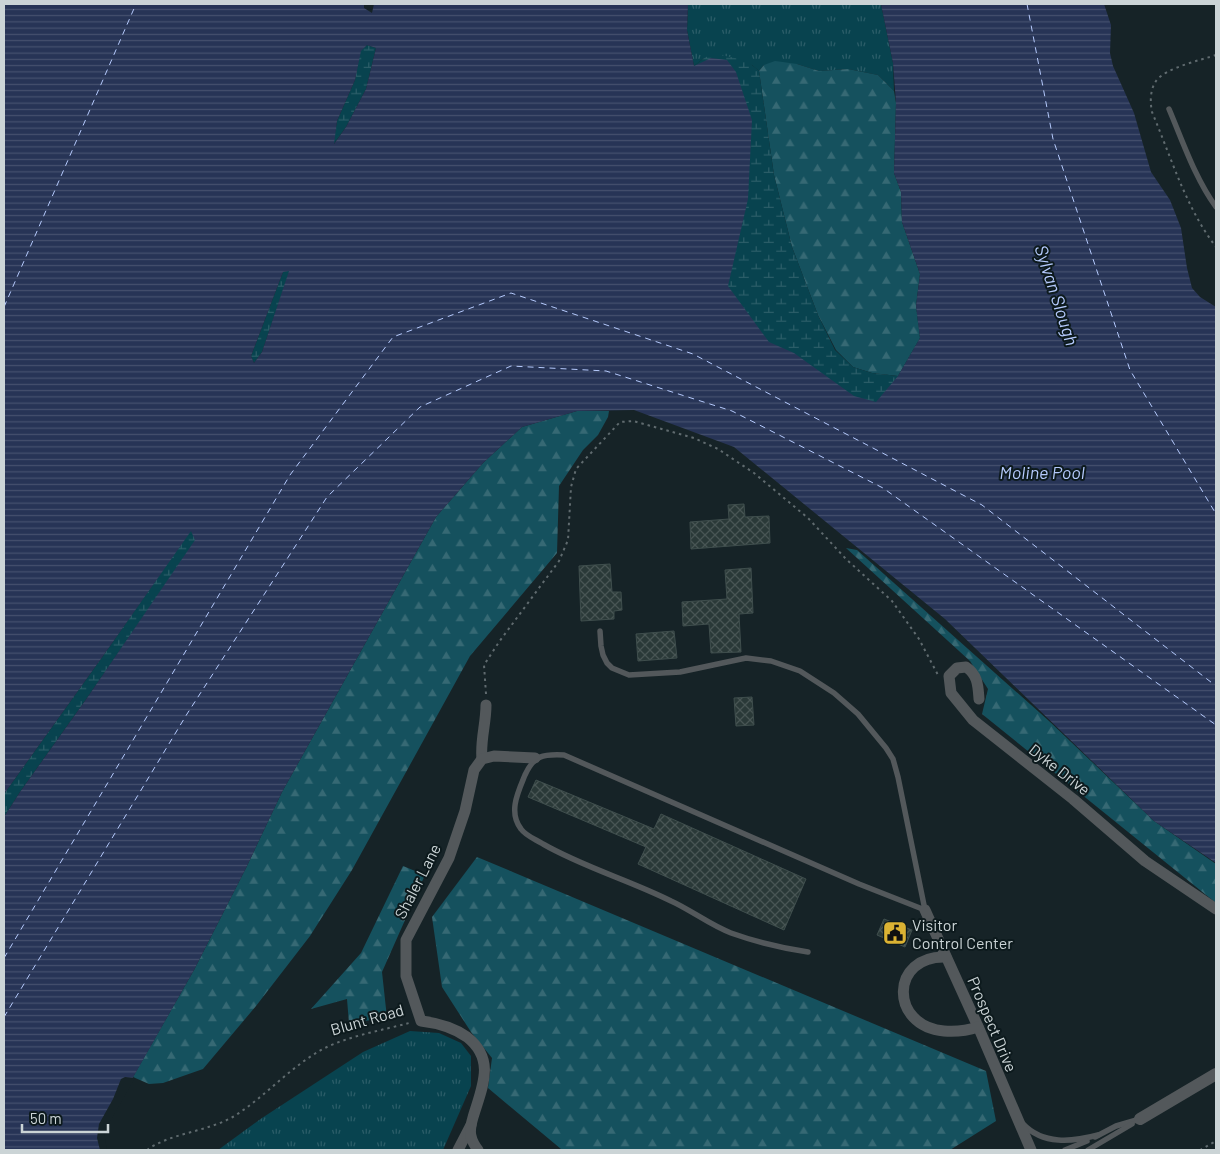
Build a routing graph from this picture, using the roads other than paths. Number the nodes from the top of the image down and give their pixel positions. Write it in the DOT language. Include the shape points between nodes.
graph roads {
  1 [pos="1170,108"];
  2 [pos="1216,208"];
  3 [pos="600,631"];
  4 [pos="979,699"];
  5 [pos="486,705"];
  6 [pos="536,758"];
  7 [pos="482,759"];
  8 [pos="1216,909"];
  9 [pos="925,910"];
  10 [pos="808,952"];
  11 [pos="946,957"];
  12 [pos="420,1021"];
  13 [pos="978,1027"];
  14 [pos="1216,1074"];
  15 [pos="1014,1114"];
  16 [pos="1140,1119"];
  17 [pos="471,1125"];
  18 [pos="1098,1135"];
  19 [pos="458,1150"];
  20 [pos="478,1150"];
  21 [pos="1030,1150"];
  22 [pos="1065,1150"];
  23 [pos="1088,1150"];
  1 -- 2 [label="lane" via="1197,173"];
  3 -- 9 [label="lane" via="603,655 620,673 680,672 746,658 771,661 800,671 834,693 858,714 893,759"];
  4 -- 8 [label="street, Dyke Drive" via="977,680 972,671 966,667 957,668 949,676 951,693 981,726 1145,861"];
  5 -- 7 [label="street, Shaler Lane"];
  6 -- 7 [label="street" via="505,755"];
  6 -- 9 [label="lane" via="547,754 564,755"];
  6 -- 10 [label="lane" via="526,773 515,806 516,821 526,834 555,851 673,901 730,933"];
  7 -- 12 [label="street, Shaler Lane" via="474,770 465,811 449,858 406,940 406,976"];
  9 -- 11 [label="street, Prospect Drive"];
  11 -- 13 [label="street, Prospect Drive"];
  11 -- 13 [label="street" via="935,956 917,963 911,970 904,988 906,1007 920,1024 930,1028 955,1032"];
  12 -- 17 [label="street, Blunt Road" via="446,1025 459,1032 473,1042 483,1056 484,1077"];
  13 -- 15 [label="street, Prospect Drive"];
  14 -- 16 [label="street"];
  15 -- 18 [label="lane" via="1032,1132 1054,1140 1080,1140"];
  15 -- 21 [label="street, Prospect Drive"];
  16 -- 18 [label="lane"];
  16 -- 23 [label="lane"];
  17 -- 19 [label="street, Blunt Road"];
  17 -- 20 [label="street" via="471,1136"];
  18 -- 22 [label="lane"];
}
